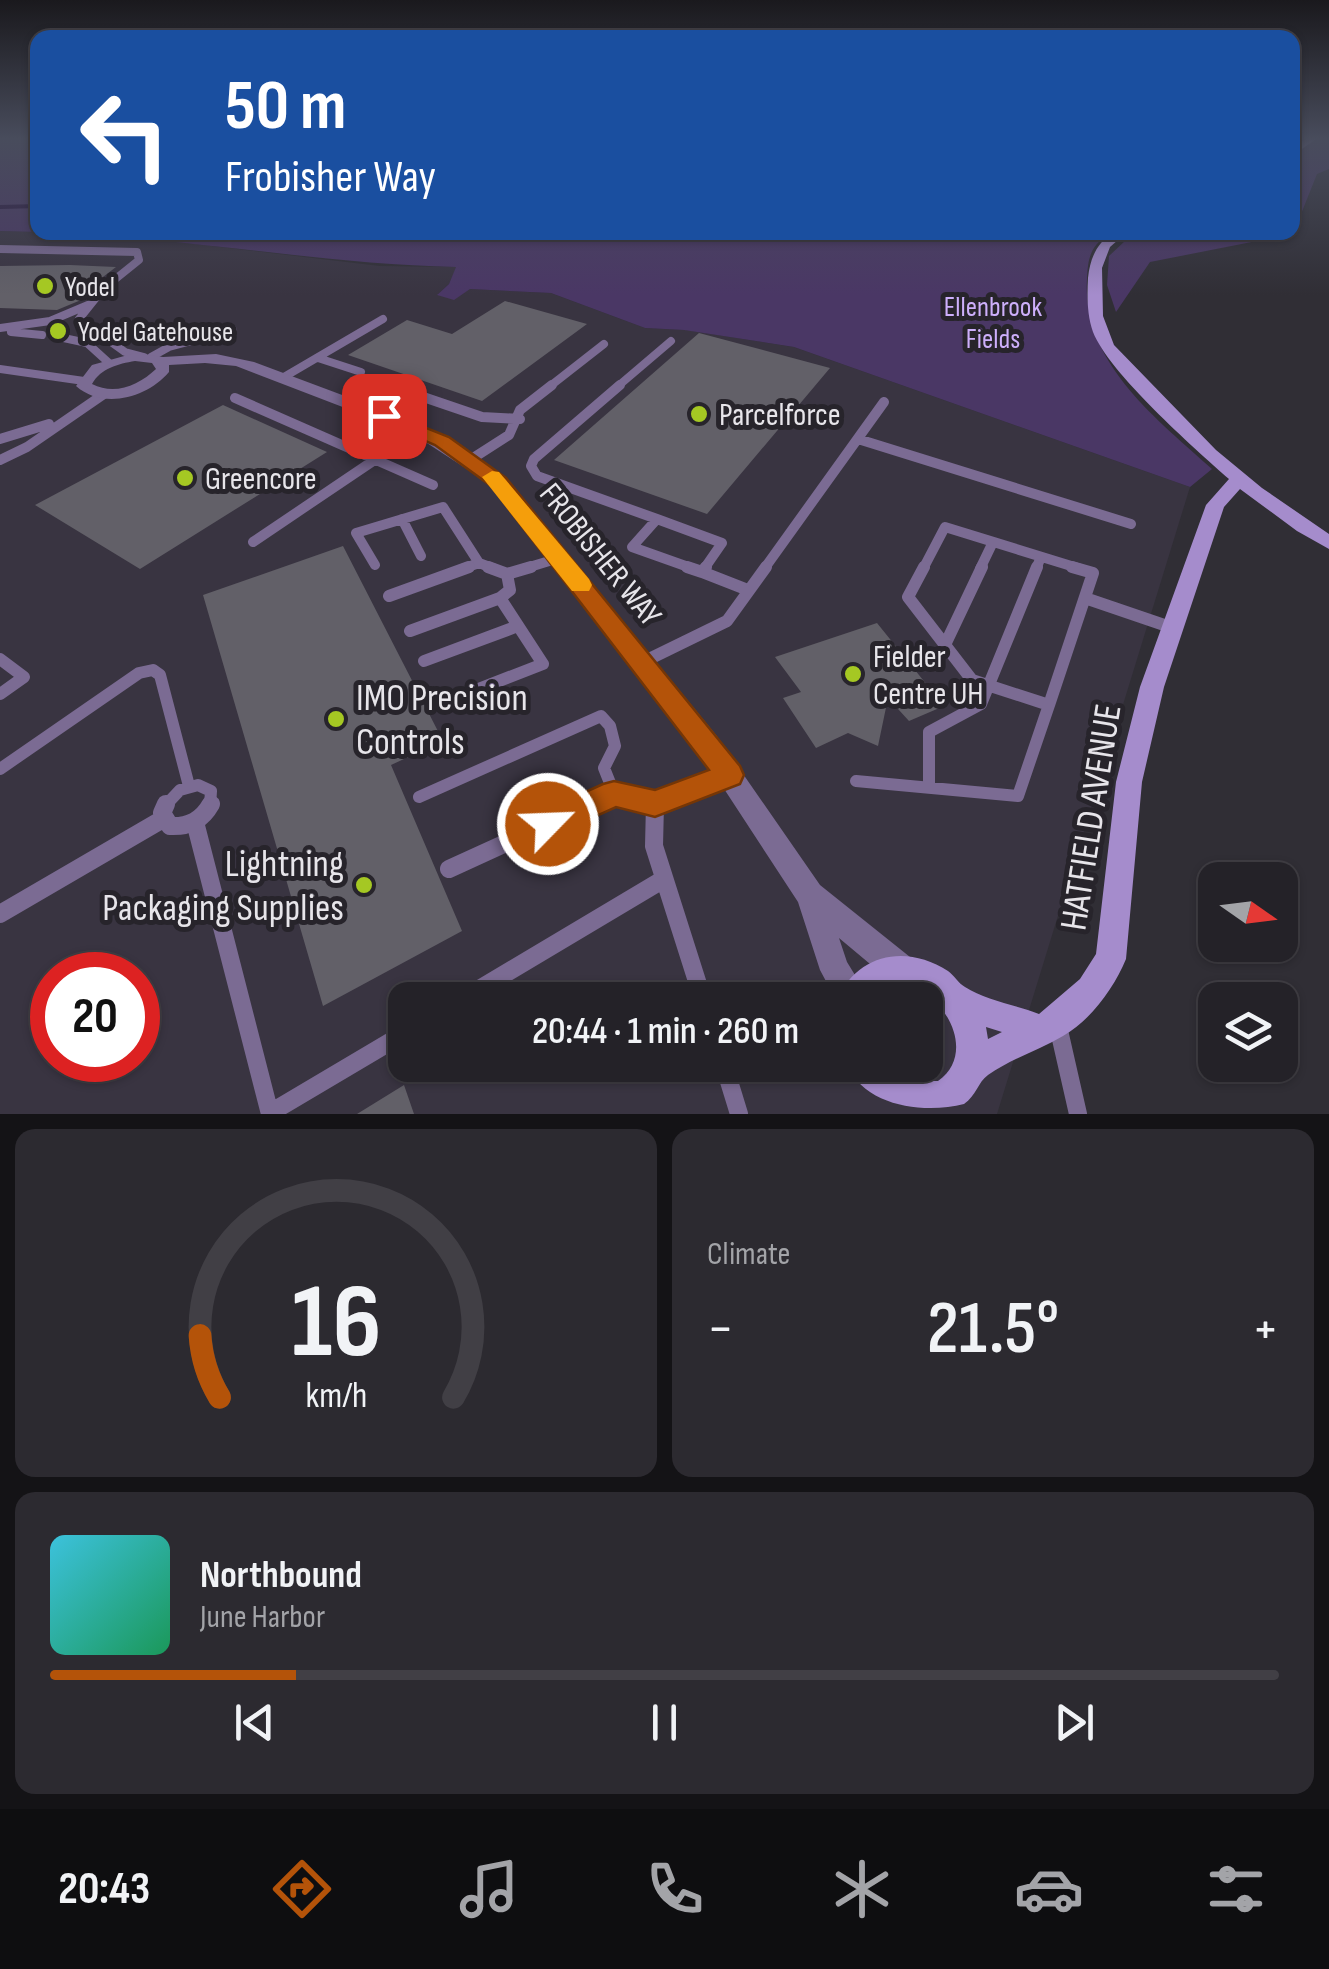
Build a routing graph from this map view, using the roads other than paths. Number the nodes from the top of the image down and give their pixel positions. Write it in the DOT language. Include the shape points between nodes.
graph roads {
  1 [pos="1110,240"];
  2 [pos="0,248"];
  3 [pos="88,305"];
  4 [pos="383,319"];
  5 [pos="0,330"];
  6 [pos="233,330"];
  7 [pos="42,336"];
  8 [pos="59,337"];
  9 [pos="671,340"];
  10 [pos="604,344"];
  11 [pos="318,358"];
  12 [pos="109,363"];
  13 [pos="154,363"];
  14 [pos="0,369"];
  15 [pos="361,372"];
  16 [pos="284,377"];
  17 [pos="84,381"];
  18 [pos="391,386"];
  19 [pos="104,394"];
  20 [pos="234,398"];
  21 [pos="884,402"];
  22 [pos="520,418"];
  23 [pos="58,422"];
  24 [pos="419,430"];
  25 [pos="0,439"];
  26 [pos="858,439"];
  27 [pos="0,460"];
  28 [pos="375,460"];
  29 [pos="470,460"];
  30 [pos="1238,481"];
  31 [pos="433,485"];
  32 [pos="402,519"];
  33 [pos="656,519"];
  34 [pos="1131,524"];
  35 [pos="253,542"];
  36 [pos="994,542"];
  37 [pos="1329,543"];
  38 [pos="421,556"];
  39 [pos="1041,557"];
  40 [pos="559,558"];
  41 [pos="478,563"];
  42 [pos="375,565"];
  43 [pos="702,572"];
  44 [pos="507,574"];
  45 [pos="748,590"];
  46 [pos="389,596"];
  47 [pos="500,598"];
  48 [pos="1085,598"];
  49 [pos="518,626"];
  50 [pos="1173,628"];
  51 [pos="410,631"];
  52 [pos="944,646"];
  53 [pos="0,659"];
  54 [pos="424,661"];
  55 [pos="644,662"];
  56 [pos="991,686"];
  57 [pos="0,694"];
  58 [pos="445,702"];
  59 [pos="1048,705"];
  60 [pos="0,769"];
  61 [pos="730,775"];
  62 [pos="856,781"];
  63 [pos="189,786"];
  64 [pos="929,788"];
  65 [pos="614,794"];
  66 [pos="419,796"];
  67 [pos="655,804"];
  68 [pos="163,819"];
  69 [pos="195,822"];
  70 [pos="449,869"];
  71 [pos="664,880"];
  72 [pos="810,896"];
  73 [pos="0,914"];
  74 [pos="899,968"];
  75 [pos="491,982"];
  76 [pos="697,982"];
  77 [pos="842,982"];
  78 [pos="866,982"];
  79 [pos="959,1001"];
  80 [pos="1047,1026"];
  81 [pos="388,1043"];
  82 [pos="972,1065"];
  83 [pos="730,1082"];
  84 [pos="883,1082"];
  85 [pos="915,1107"];
  86 [pos="270,1114"];
  87 [pos="740,1114"];
  88 [pos="1078,1114"];
  1 -- 30 [label="street" via="1097,258 1093,301 1100,332 1126,370"];
  2 -- 3 [label="lane" via="137,252 139,260"];
  3 -- 5 [label="lane" via="50,321"];
  3 -- 13 [label="lane" via="80,319"];
  4 -- 11 [label="lane"];
  5 -- 7 [label="lane"];
  6 -- 13 [label="lane" via="170,346"];
  8 -- 12 [label="lane" via="87,343"];
  9 -- 33 [label="lane" via="532,466 537,476"];
  10 -- 22 [label="lane" via="520,410"];
  11 -- 15 [label="lane"];
  11 -- 16 [label="lane"];
  12 -- 13 [label="street"];
  12 -- 17 [label="street"];
  13 -- 16 [label="street, FROBISHER WAY" via="178,371 249,364"];
  13 -- 19 [label="street" via="138,388"];
  14 -- 17 [label="lane"];
  16 -- 24 [label="street, FROBISHER WAY"];
  17 -- 19 [label="street" via="88,390"];
  18 -- 22 [label="lane" via="482,417"];
  19 -- 23 [label="lane"];
  20 -- 28 [label="lane"];
  21 -- 26 [label="lane"];
  22 -- 29 [label="lane" via="508,437"];
  23 -- 25 [label="lane"];
  23 -- 27 [label="lane"];
  24 -- 28 [label="lane"];
  24 -- 29 [label="street, FROBISHER WAY"];
  26 -- 34 [label="lane"];
  26 -- 45 [label="lane"];
  28 -- 31 [label="lane"];
  28 -- 35 [label="lane"];
  29 -- 40 [label="street, FROBISHER WAY" via="499,482"];
  30 -- 37 [label="street"];
  30 -- 50 [label="street, HATFIELD AVENUE" via="1216,506"];
  32 -- 38 [label="lane"];
  32 -- 41 [label="lane" via="443,507"];
  32 -- 42 [label="lane" via="356,533"];
  33 -- 43 [label="lane" via="722,543"];
  33 -- 43 [label="lane" via="632,547"];
  36 -- 39 [label="lane"];
  36 -- 52 [label="lane"];
  36 -- 52 [label="lane" via="945,527 908,597"];
  39 -- 48 [label="lane" via="1093,573"];
  39 -- 56 [label="lane"];
  40 -- 44 [label="lane"];
  40 -- 55 [label="street, FROBISHER WAY"];
  41 -- 44 [label="lane"];
  41 -- 46 [label="lane"];
  43 -- 45 [label="lane"];
  44 -- 47 [label="lane" via="510,590"];
  45 -- 55 [label="lane" via="727,622"];
  47 -- 49 [label="lane"];
  47 -- 51 [label="lane"];
  48 -- 50 [label="lane"];
  48 -- 59 [label="lane"];
  49 -- 54 [label="lane"];
  49 -- 58 [label="lane" via="543,664"];
  50 -- 80 [label="street, HATFIELD AVENUE" via="1129,782 1111,959 1091,990"];
  52 -- 56 [label="lane" via="972,680"];
  53 -- 57 [label="lane" via="24,678"];
  55 -- 61 [label="street, FROBISHER WAY"];
  56 -- 59 [label="lane"];
  56 -- 64 [label="lane" via="980,704 929,732"];
  59 -- 64 [label="lane" via="1018,796"];
  60 -- 63 [label="lane" via="139,673 153,670 160,675"];
  61 -- 67 [label="lane"];
  61 -- 72 [label="street, FROBISHER WAY"];
  62 -- 64 [label="lane"];
  63 -- 68 [label="lane" via="169,798"];
  63 -- 69 [label="lane" via="205,787 213,798"];
  65 -- 66 [label="lane" via="604,768 615,746 601,716"];
  65 -- 67 [label="lane"];
  65 -- 70 [label="lane"];
  67 -- 71 [label="lane" via="654,846"];
  68 -- 69 [label="lane" via="177,827"];
  68 -- 73 [label="lane"];
  69 -- 86 [label="lane"];
  71 -- 75 [label="lane"];
  71 -- 76 [label="lane"];
  72 -- 74 [label="street, FROBISHER WAY"];
  72 -- 77 [label="street, FROBISHER WAY"];
  74 -- 78 [label="street"];
  74 -- 79 [label="street" via="931,977"];
  79 -- 80 [label="street"];
  79 -- 82 [label="street" via="974,1044"];
  80 -- 82 [label="street, HATFIELD AVENUE"];
  80 -- 88 [label="lane"];
  81 -- 86 [label="lane"];
  82 -- 85 [label="street, HATFIELD AVENUE" via="952,1093"];
  83 -- 87 [label="lane"];
  84 -- 85 [label="street"];
}
